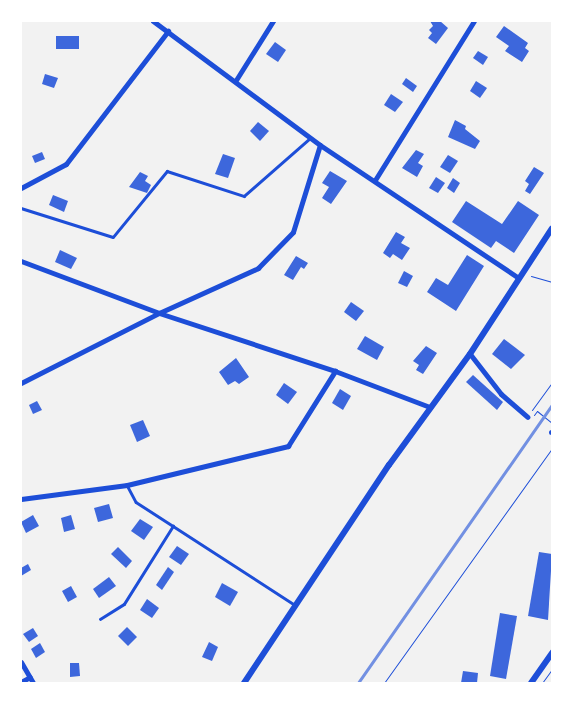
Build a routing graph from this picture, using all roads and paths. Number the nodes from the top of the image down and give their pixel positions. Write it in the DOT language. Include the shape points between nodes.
graph roads {
  1 [pos="153,21"];
  2 [pos="273,21"];
  3 [pos="474,21"];
  4 [pos="168,31"];
  5 [pos="236,80"];
  6 [pos="311,138"];
  7 [pos="320,145"];
  8 [pos="375,180"];
  9 [pos="21,188"];
  10 [pos="21,208"];
  11 [pos="552,228"];
  12 [pos="21,261"];
  13 [pos="521,276"];
  14 [pos="552,282"];
  15 [pos="159,313"];
  16 [pos="470,354"];
  17 [pos="335,372"];
  18 [pos="552,382"];
  19 [pos="21,383"];
  20 [pos="430,407"];
  21 [pos="527,417"];
  22 [pos="552,423"];
  23 [pos="552,448"];
  24 [pos="127,485"];
  25 [pos="21,499"];
  26 [pos="173,526"];
  27 [pos="295,606"];
  28 [pos="100,620"];
  29 [pos="552,652"];
  30 [pos="21,662"];
  31 [pos="552,669"];
  32 [pos="31,680"];
  33 [pos="21,682"];
  34 [pos="244,683"];
  35 [pos="384,683"];
  36 [pos="531,683"];
  37 [pos="542,683"];
  1 -- 4 [label="street"];
  2 -- 5 [label="street"];
  3 -- 8 [label="street"];
  4 -- 5 [label="street"];
  4 -- 9 [label="street" via="66,164"];
  5 -- 6 [label="street"];
  6 -- 7 [label="street"];
  6 -- 10 [label="lane" via="244,196 167,172 113,237"];
  7 -- 8 [label="street"];
  7 -- 15 [label="street" via="293,232 258,268"];
  8 -- 13 [label="street"];
  11 -- 13 [label="street"];
  12 -- 15 [label="street"];
  13 -- 14 [label="path"];
  13 -- 16 [label="street"];
  15 -- 17 [label="street"];
  15 -- 19 [label="street"];
  16 -- 20 [label="street"];
  16 -- 21 [label="street" via="501,394"];
  17 -- 20 [label="street"];
  17 -- 24 [label="street" via="288,446"];
  18 -- 21 [label="path"];
  20 -- 27 [label="street"];
  21 -- 22 [label="path" via="531,420 536,411"];
  23 -- 35 [label="path"];
  24 -- 25 [label="street"];
  24 -- 26 [label="lane" via="136,502"];
  26 -- 27 [label="lane"];
  26 -- 28 [label="lane" via="124,604"];
  27 -- 34 [label="street"];
  29 -- 36 [label="street"];
  30 -- 32 [label="street"];
  31 -- 37 [label="path"];
  32 -- 33 [label="street"];
}
